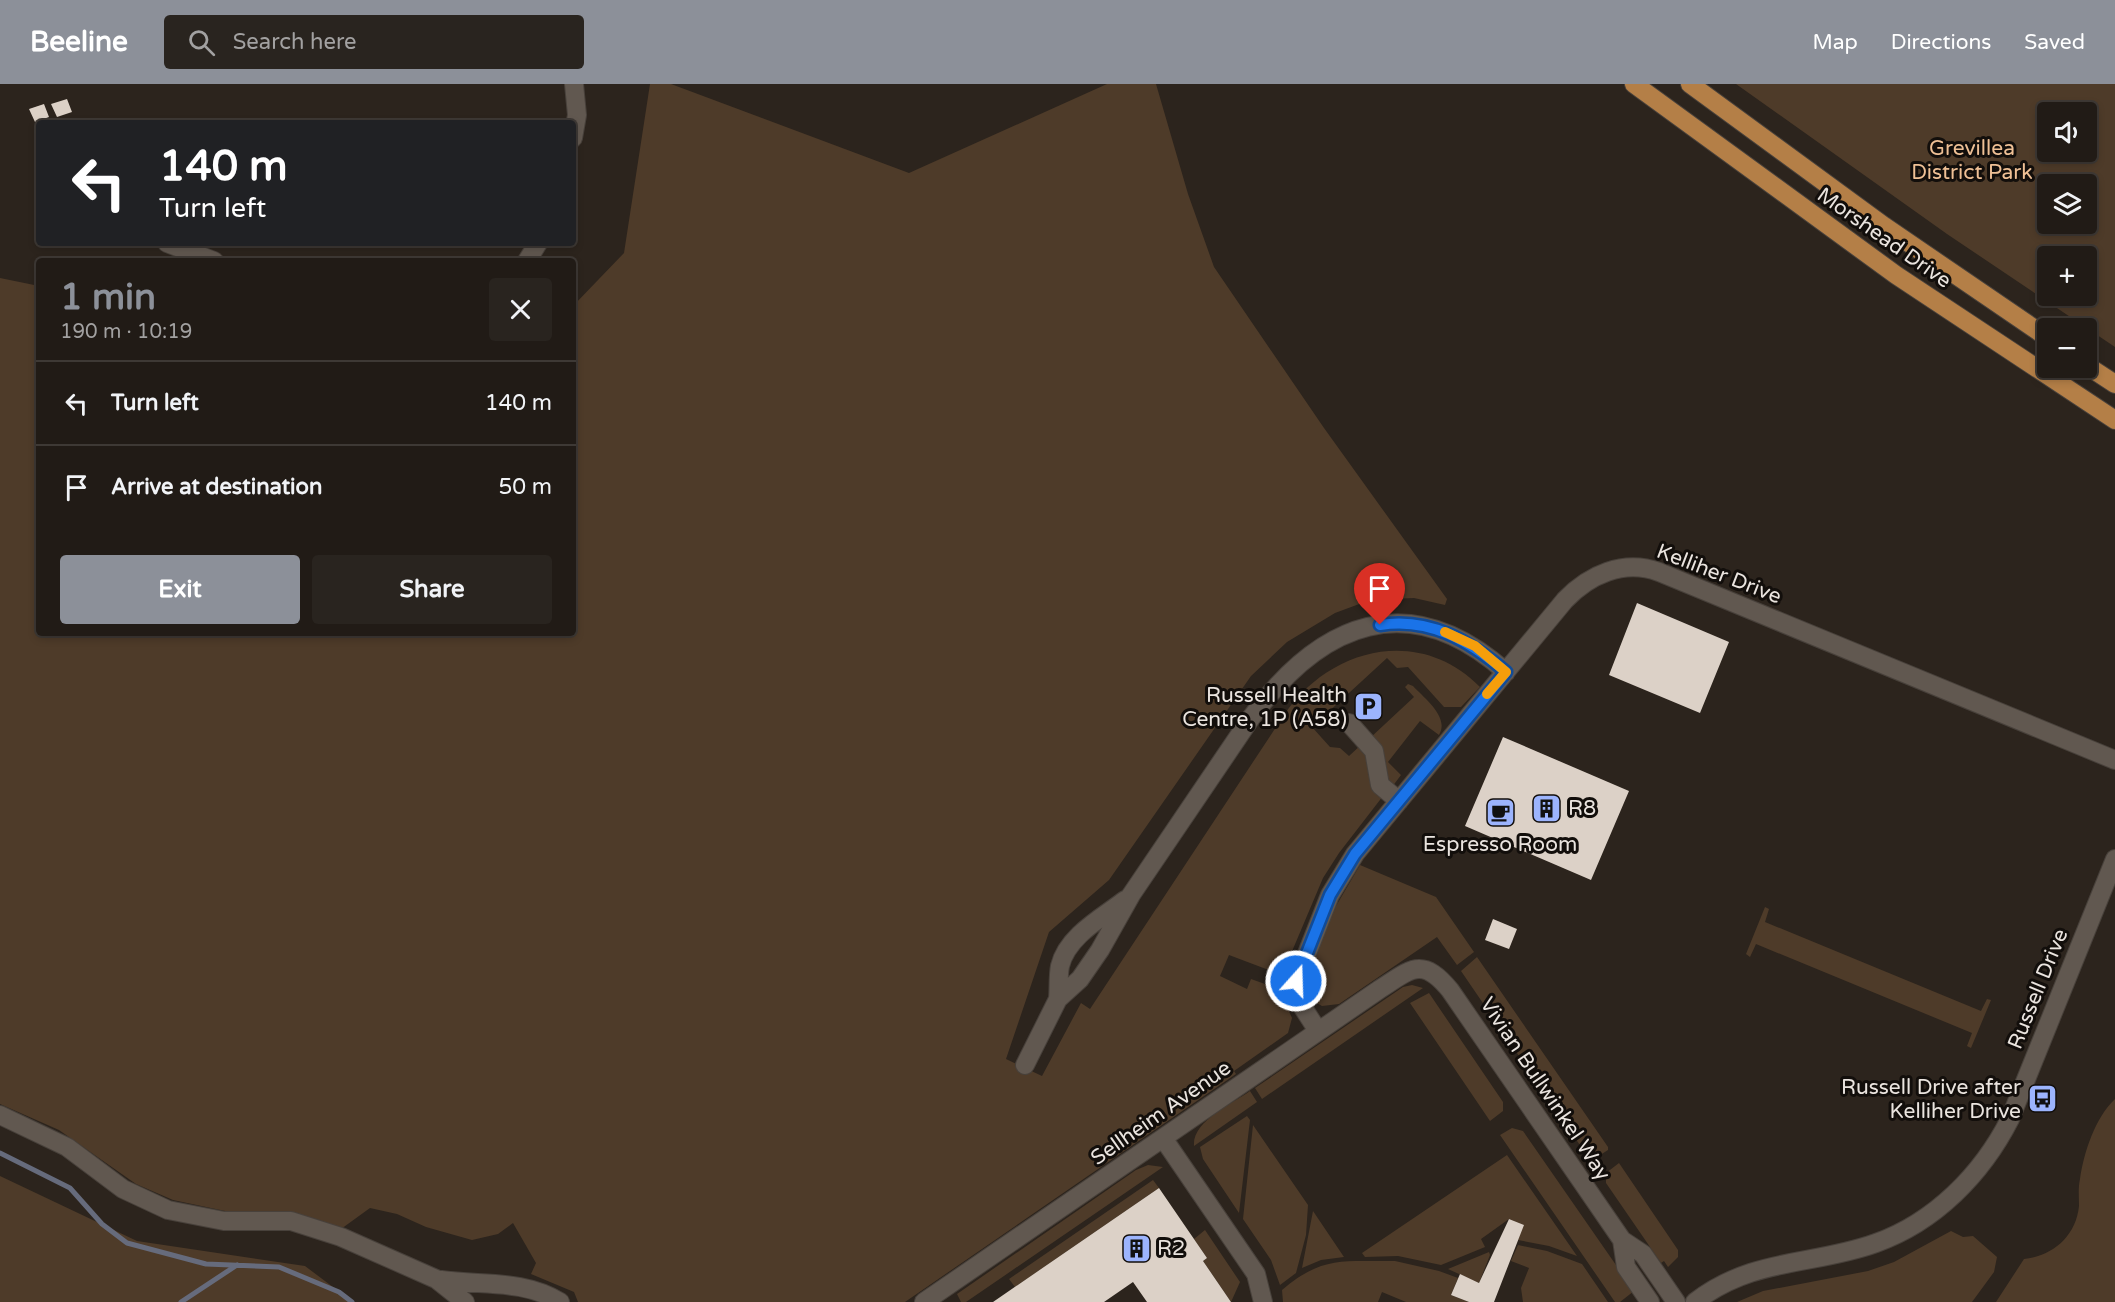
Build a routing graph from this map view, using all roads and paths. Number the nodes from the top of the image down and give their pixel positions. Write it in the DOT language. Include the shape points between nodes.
graph roads {
  1 [pos="574,84"];
  2 [pos="1634,84"];
  3 [pos="1690,84"];
  4 [pos="576,121"];
  5 [pos="175,246"];
  6 [pos="205,258"];
  7 [pos="2037,330"];
  8 [pos="2097,372"];
  9 [pos="2115,384"];
  10 [pos="2115,420"];
  11 [pos="1506,672"];
  12 [pos="1349,723"];
  13 [pos="2115,760"];
  14 [pos="1399,801"];
  15 [pos="2115,859"];
  16 [pos="1131,895"];
  17 [pos="1426,969"];
  18 [pos="1058,999"];
  19 [pos="1318,1031"];
  20 [pos="1025,1065"];
  21 [pos="0,1115"];
  22 [pos="1163,1138"];
  23 [pos="1622,1240"];
  24 [pos="436,1279"];
  25 [pos="465,1302"];
  26 [pos="560,1302"];
  27 [pos="924,1302"];
  28 [pos="1263,1302"];
  29 [pos="1650,1302"];
  30 [pos="1676,1302"];
  31 [pos="1695,1302"];
  1 -- 4 [label="street"];
  2 -- 10 [label="main road, Morshead Drive" via="1896,275"];
  3 -- 7 [label="main road, Morshead Drive" via="1884,226"];
  5 -- 6 [label="street"];
  8 -- 9 [label="main road"];
  11 -- 13 [label="street, Kelliher Drive" via="1584,582 1609,571 1646,568"];
  11 -- 14 [label="street, Kelliher Drive"];
  11 -- 16 [label="street" via="1467,641 1419,624 1380,625 1322,648 1295,667 1270,693"];
  12 -- 14 [label="street" via="1372,749 1380,785"];
  14 -- 19 [label="street, Kelliher Drive" via="1341,876 1298,971 1296,994"];
  15 -- 31 [label="street, Russell Drive" via="2010,1119 1997,1144 1952,1196 1925,1217 1875,1244 1754,1270"];
  16 -- 18 [label="street" via="1082,976"];
  16 -- 18 [label="street" via="1069,948 1060,967"];
  17 -- 19 [label="street, Sellheim Avenue" via="1408,971"];
  17 -- 23 [label="street, Vivian Bullwinkel Way" via="1454,995"];
  18 -- 20 [label="street"];
  19 -- 22 [label="street, Sellheim Avenue"];
  21 -- 24 [label="street" via="67,1147 123,1189 168,1210 224,1221 291,1221 341,1237"];
  22 -- 27 [label="street, Sellheim Avenue"];
  22 -- 28 [label="street" via="1256,1274"];
  23 -- 29 [label="street, Vivian Bullwinkel Way" via="1626,1267"];
  23 -- 30 [label="street, Vivian Bullwinkel Way" via="1644,1254"];
  24 -- 25 [label="street"];
  24 -- 26 [label="street" via="519,1286"];
}
